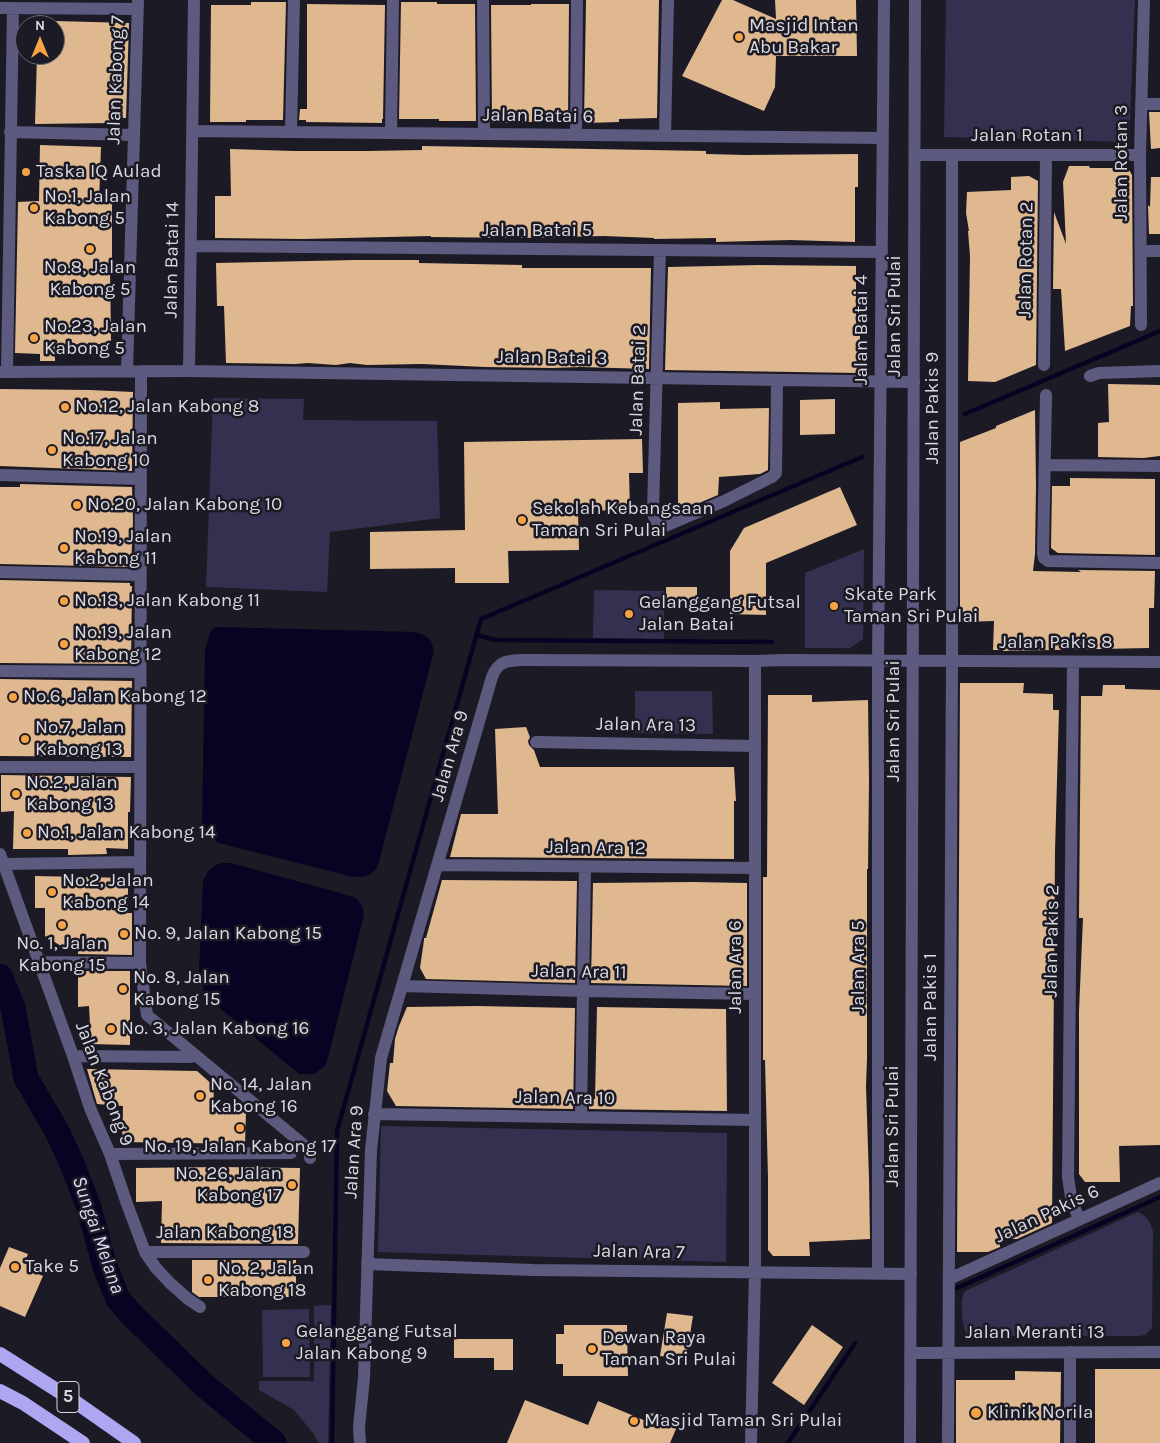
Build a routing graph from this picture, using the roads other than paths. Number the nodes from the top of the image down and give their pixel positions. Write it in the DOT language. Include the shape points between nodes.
graph roads {
  1 [pos="194,0"];
  2 [pos="294,0"];
  3 [pos="393,0"];
  4 [pos="483,0"];
  5 [pos="577,0"];
  6 [pos="668,0"];
  7 [pos="884,0"];
  8 [pos="915,0"];
  9 [pos="1144,0"];
  10 [pos="137,5"];
  11 [pos="0,8"];
  12 [pos="13,8"];
  13 [pos="1142,104"];
  14 [pos="1160,104"];
  15 [pos="193,131"];
  16 [pos="10,132"];
  17 [pos="291,132"];
  18 [pos="391,133"];
  19 [pos="484,134"];
  20 [pos="576,135"];
  21 [pos="133,136"];
  22 [pos="665,136"];
  23 [pos="883,138"];
  24 [pos="915,155"];
  25 [pos="952,155"];
  26 [pos="1046,155"];
  27 [pos="1140,155"];
  28 [pos="191,246"];
  29 [pos="660,250"];
  30 [pos="1141,251"];
  31 [pos="1160,251"];
  32 [pos="882,252"];
  33 [pos="1141,325"];
  34 [pos="1044,365"];
  35 [pos="127,371"];
  36 [pos="141,371"];
  37 [pos="190,371"];
  38 [pos="1160,371"];
  39 [pos="4,372"];
  40 [pos="1090,376"];
  41 [pos="656,378"];
  42 [pos="777,380"];
  43 [pos="881,382"];
  44 [pos="914,382"];
  45 [pos="1046,395"];
  46 [pos="1045,465"];
  47 [pos="1160,466"];
  48 [pos="0,475"];
  49 [pos="140,479"];
  50 [pos="1160,563"];
  51 [pos="0,572"];
  52 [pos="140,574"];
  53 [pos="755,661"];
  54 [pos="878,661"];
  55 [pos="913,661"];
  56 [pos="952,661"];
  57 [pos="1073,662"];
  58 [pos="1160,662"];
  59 [pos="0,671"];
  60 [pos="140,672"];
  61 [pos="536,742"];
  62 [pos="755,746"];
  63 [pos="0,767"];
  64 [pos="140,767"];
  65 [pos="2,859"];
  66 [pos="140,862"];
  67 [pos="438,865"];
  68 [pos="585,867"];
  69 [pos="755,868"];
  70 [pos="40,962"];
  71 [pos="140,963"];
  72 [pos="403,986"];
  73 [pos="583,991"];
  74 [pos="755,994"];
  75 [pos="73,1056"];
  76 [pos="191,1057"];
  77 [pos="374,1114"];
  78 [pos="581,1116"];
  79 [pos="755,1120"];
  80 [pos="290,1153"];
  81 [pos="110,1154"];
  82 [pos="310,1158"];
  83 [pos="1160,1183"];
  84 [pos="1079,1220"];
  85 [pos="145,1252"];
  86 [pos="304,1252"];
  87 [pos="367,1264"];
  88 [pos="755,1273"];
  89 [pos="878,1274"];
  90 [pos="911,1274"];
  91 [pos="949,1279"];
  92 [pos="200,1307"];
  93 [pos="949,1352"];
  94 [pos="1070,1352"];
  95 [pos="1160,1352"];
  96 [pos="910,1353"];
  97 [pos="0,1354"];
  98 [pos="0,1391"];
  99 [pos="65,1431"];
  100 [pos="76,1443"];
  101 [pos="83,1443"];
  102 [pos="134,1443"];
  103 [pos="360,1443"];
  104 [pos="751,1443"];
  105 [pos="910,1443"];
  106 [pos="948,1443"];
  107 [pos="1070,1443"];
  1 -- 15 [label="street, Jalan Batai 14"];
  2 -- 17 [label="street"];
  3 -- 18 [label="street"];
  4 -- 19 [label="street"];
  5 -- 20 [label="street"];
  6 -- 22 [label="street"];
  7 -- 23 [label="street, Jalan Batai 4"];
  8 -- 24 [label="street, Jalan Sri Pulai"];
  9 -- 13 [label="street, Jalan Rotan 3"];
  10 -- 12 [label="street"];
  10 -- 21 [label="street, Jalan Kabong 7"];
  11 -- 12 [label="street"];
  12 -- 16 [label="street"];
  13 -- 14 [label="street"];
  13 -- 27 [label="street, Jalan Rotan 3"];
  15 -- 17 [label="street, Jalan Batai 6"];
  15 -- 28 [label="street, Jalan Batai 14"];
  16 -- 21 [label="street"];
  16 -- 39 [label="street"];
  17 -- 18 [label="street, Jalan Batai 6"];
  18 -- 19 [label="street, Jalan Batai 6"];
  19 -- 20 [label="street, Jalan Batai 6"];
  20 -- 22 [label="street, Jalan Batai 6"];
  21 -- 35 [label="street, Jalan Kabong 7"];
  22 -- 23 [label="street, Jalan Batai 6"];
  23 -- 32 [label="street, Jalan Batai 4"];
  24 -- 25 [label="street, Jalan Rotan 1"];
  24 -- 44 [label="street, Jalan Sri Pulai"];
  25 -- 26 [label="street, Jalan Rotan 1"];
  25 -- 56 [label="street, Jalan Pakis 9"];
  26 -- 27 [label="street, Jalan Rotan 1"];
  26 -- 34 [label="street, Jalan Rotan 2"];
  27 -- 30 [label="street, Jalan Rotan 3"];
  28 -- 29 [label="street, Jalan Batai 5"];
  28 -- 37 [label="street, Jalan Batai 14"];
  29 -- 32 [label="street, Jalan Batai 5"];
  29 -- 41 [label="street, Jalan Batai 2"];
  30 -- 31 [label="street"];
  30 -- 33 [label="street, Jalan Rotan 3"];
  32 -- 43 [label="street, Jalan Batai 4"];
  35 -- 36 [label="street, Jalan Batai 3"];
  35 -- 39 [label="street, Jalan Batai 3"];
  36 -- 37 [label="street, Jalan Batai 3"];
  36 -- 49 [label="street"];
  37 -- 41 [label="street, Jalan Batai 3"];
  38 -- 40 [label="street"];
  41 -- 42 [label="street, Jalan Batai 3"];
  41 -- 42 [label="street, Jalan Batai 2" via="653,511 654,520 665,526 776,474"];
  42 -- 43 [label="street, Jalan Batai 3"];
  43 -- 44 [label="street, Jalan Batai 3"];
  43 -- 54 [label="street, Jalan Batai 4"];
  44 -- 55 [label="street, Jalan Sri Pulai"];
  45 -- 46 [label="street"];
  46 -- 47 [label="street"];
  46 -- 50 [label="street" via="1044,558"];
  48 -- 49 [label="street"];
  49 -- 52 [label="street"];
  51 -- 52 [label="street"];
  52 -- 60 [label="street"];
  53 -- 54 [label="street, Jalan Ara 9"];
  53 -- 62 [label="street, Jalan Ara 6"];
  53 -- 67 [label="street, Jalan Ara 9" via="522,660 500,664 495,668"];
  54 -- 55 [label="street, Jalan Ara 9"];
  54 -- 89 [label="street, Jalan Ara 5"];
  55 -- 56 [label="street, Jalan Pakis 8"];
  55 -- 90 [label="street, Jalan Sri Pulai"];
  56 -- 57 [label="street, Jalan Pakis 8"];
  56 -- 91 [label="street, Jalan Pakis 1"];
  57 -- 58 [label="street, Jalan Pakis 8"];
  57 -- 84 [label="street, Jalan Pakis 2" via="1068,1177"];
  59 -- 60 [label="street"];
  60 -- 64 [label="street"];
  61 -- 62 [label="street, Jalan Ara 13"];
  62 -- 69 [label="street, Jalan Ara 6"];
  63 -- 64 [label="street"];
  64 -- 66 [label="street"];
  65 -- 66 [label="street"];
  65 -- 70 [label="street, Jalan Kabong 9"];
  66 -- 71 [label="street"];
  67 -- 68 [label="street, Jalan Ara 12"];
  67 -- 72 [label="street, Jalan Ara 9"];
  68 -- 69 [label="street, Jalan Ara 12"];
  68 -- 73 [label="street"];
  69 -- 74 [label="street, Jalan Ara 6"];
  70 -- 71 [label="street"];
  70 -- 75 [label="street, Jalan Kabong 9"];
  71 -- 82 [label="street" via="147,1014 310,1150"];
  72 -- 73 [label="street, Jalan Ara 11"];
  72 -- 77 [label="street, Jalan Ara 9" via="381,1058"];
  73 -- 74 [label="street, Jalan Ara 11"];
  73 -- 78 [label="street"];
  74 -- 79 [label="street, Jalan Ara 6"];
  75 -- 76 [label="street"];
  75 -- 81 [label="street, Jalan Kabong 9"];
  77 -- 78 [label="street, Jalan Ara 10"];
  77 -- 87 [label="street, Jalan Ara 9"];
  78 -- 79 [label="street, Jalan Ara 10"];
  79 -- 88 [label="street, Jalan Ara 6"];
  80 -- 81 [label="street"];
  81 -- 85 [label="street, Jalan Kabong 9"];
  83 -- 84 [label="street, Jalan Pakis 6"];
  84 -- 91 [label="street, Jalan Pakis 6"];
  85 -- 86 [label="street, Jalan Kabong 18"];
  85 -- 92 [label="street, Jalan Kabong 9" via="170,1283"];
  87 -- 88 [label="street, Jalan Ara 7"];
  87 -- 103 [label="street, Jalan Ara 9"];
  88 -- 89 [label="street, Jalan Ara 7"];
  88 -- 104 [label="street, Jalan Ara 6"];
  89 -- 90 [label="street, Jalan Ara 7"];
  90 -- 96 [label="street, Jalan Sri Pulai"];
  91 -- 93 [label="street, Jalan Pakis 1"];
  93 -- 94 [label="street, Jalan Meranti 13"];
  93 -- 96 [label="street, Jalan Meranti 13"];
  93 -- 106 [label="street, Jalan Pakis 1"];
  94 -- 95 [label="street, Jalan Meranti 13"];
  94 -- 107 [label="street"];
  96 -- 105 [label="street, Jalan Sri Pulai"];
  97 -- 102 [label="highway, 5"];
  98 -- 99 [label="highway, 5" via="23,1402"];
  99 -- 100 [label="street"];
  99 -- 101 [label="highway, 5"];
}
